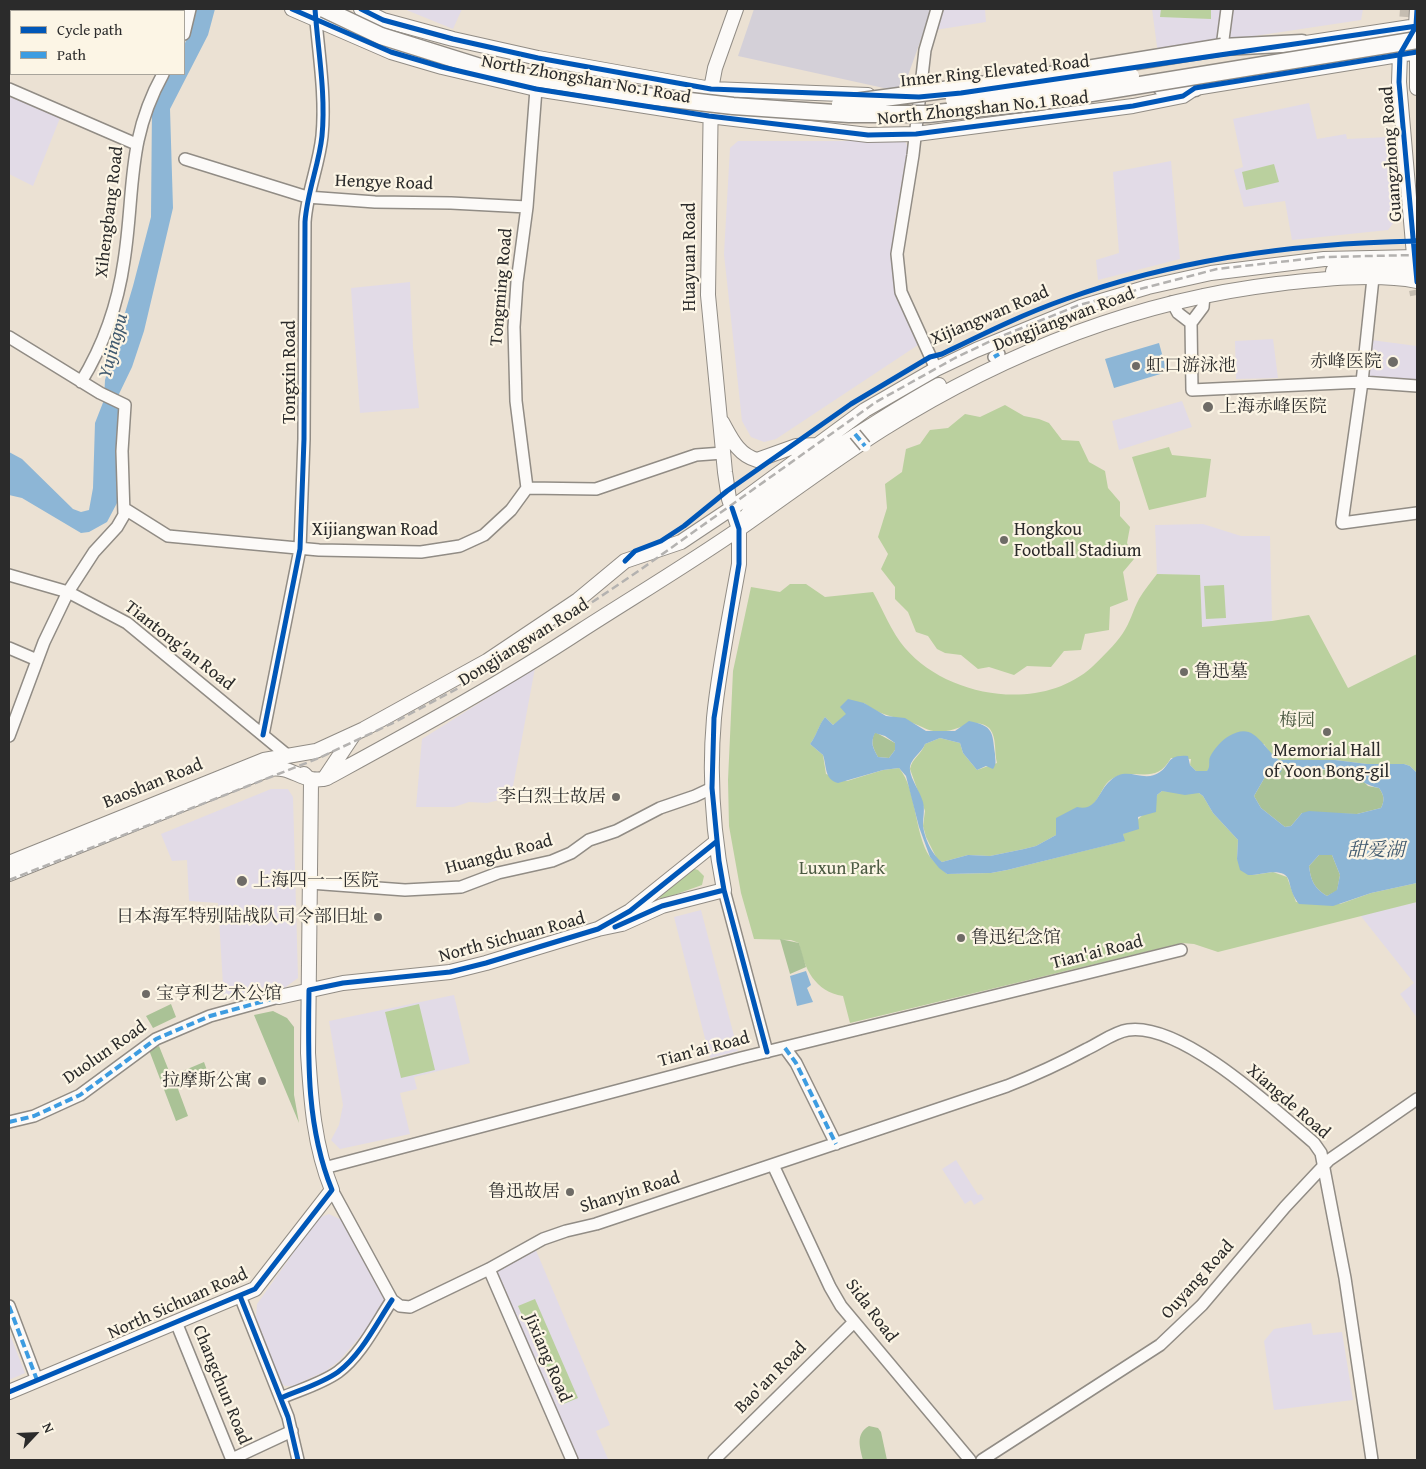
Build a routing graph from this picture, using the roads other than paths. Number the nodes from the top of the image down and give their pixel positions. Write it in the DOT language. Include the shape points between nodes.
graph roads {
  1 [pos="190,9"];
  2 [pos="292,9"];
  3 [pos="347,9"];
  4 [pos="361,9"];
  5 [pos="736,9"];
  6 [pos="937,9"];
  7 [pos="1227,9"];
  8 [pos="1417,9"];
  9 [pos="318,13"];
  10 [pos="185,30"];
  11 [pos="1417,40"];
  12 [pos="1302,43"];
  13 [pos="1222,47"];
  14 [pos="1400,54"];
  15 [pos="162,75"];
  16 [pos="1195,88"];
  17 [pos="1417,88"];
  18 [pos="9,89"];
  19 [pos="536,89"];
  20 [pos="711,89"];
  21 [pos="919,97"];
  22 [pos="840,104"];
  23 [pos="734,106"];
  24 [pos="709,116"];
  25 [pos="916,134"];
  26 [pos="136,144"];
  27 [pos="185,159"];
  28 [pos="307,197"];
  29 [pos="527,207"];
  30 [pos="1416,272"];
  31 [pos="1373,278"];
  32 [pos="1204,295"];
  33 [pos="1172,302"];
  34 [pos="1191,323"];
  35 [pos="9,337"];
  36 [pos="936,369"];
  37 [pos="81,382"];
  38 [pos="1362,382"];
  39 [pos="1417,386"];
  40 [pos="720,419"];
  41 [pos="855,434"];
  42 [pos="817,445"];
  43 [pos="865,446"];
  44 [pos="723,453"];
  45 [pos="527,488"];
  46 [pos="732,508"];
  47 [pos="125,509"];
  48 [pos="1417,513"];
  49 [pos="739,529"];
  50 [pos="300,549"];
  51 [pos="9,575"];
  52 [pos="68,592"];
  53 [pos="9,648"];
  54 [pos="36,660"];
  55 [pos="354,733"];
  56 [pos="263,734"];
  57 [pos="9,736"];
  58 [pos="287,755"];
  59 [pos="265,771"];
  60 [pos="317,780"];
  61 [pos="712,788"];
  62 [pos="716,842"];
  63 [pos="9,863"];
  64 [pos="9,874"];
  65 [pos="310,883"];
  66 [pos="724,890"];
  67 [pos="651,893"];
  68 [pos="662,906"];
  69 [pos="598,929"];
  70 [pos="1181,950"];
  71 [pos="310,990"];
  72 [pos="279,997"];
  73 [pos="785,1048"];
  74 [pos="767,1052"];
  75 [pos="1007,1086"];
  76 [pos="1417,1098"];
  77 [pos="9,1122"];
  78 [pos="836,1144"];
  79 [pos="1324,1164"];
  80 [pos="773,1165"];
  81 [pos="324,1168"];
  82 [pos="332,1190"];
  83 [pos="489,1269"];
  84 [pos="240,1296"];
  85 [pos="392,1300"];
  86 [pos="9,1306"];
  87 [pos="176,1322"];
  88 [pos="854,1322"];
  89 [pos="37,1380"];
  90 [pos="9,1392"];
  91 [pos="281,1398"];
  92 [pos="292,1431"];
  93 [pos="232,1460"];
  94 [pos="298,1460"];
  95 [pos="572,1460"];
  96 [pos="714,1460"];
  97 [pos="970,1460"];
  98 [pos="982,1460"];
  99 [pos="1372,1460"];
  1 -- 10 [label="street"];
  2 -- 9 [label="main road, North Zhongshan No.1 Road"];
  3 -- 22 [label="highway, Inner Ring Elevated Road" via="385,26 498,62 651,87 779,102"];
  4 -- 20 [label="main road, North Zhongshan No.1 Road" via="383,20 482,46"];
  5 -- 20 [label="main road, Huayuan Road"];
  6 -- 21 [label="street" via="925,50"];
  7 -- 13 [label="street"];
  8 -- 11 [label="main road, Guangzhong Road"];
  9 -- 19 [label="main road, North Zhongshan No.1 Road" via="391,52"];
  9 -- 23 [label="highway, Inner Ring Elevated Road, bridge" via="496,72 646,96"];
  9 -- 28 [label="street, Tongxin Road" via="323,123 320,150"];
  11 -- 12 [label="main road, North Zhongshan No.1 Road"];
  11 -- 14 [label="main road, North Zhongshan No.1 Road"];
  11 -- 14 [label="main road"];
  11 -- 17 [label="main road, Guangzhong Road"];
  11 -- 22 [label="highway, Inner Ring Elevated Road, bridge" via="1295,50 926,103"];
  11 -- 23 [label="highway, Inner Ring Elevated Road, bridge" via="1036,102 928,114 849,114"];
  12 -- 13 [label="highway"];
  12 -- 21 [label="main road, North Zhongshan No.1 Road"];
  13 -- 22 [label="highway, bridge" via="1032,78"];
  14 -- 16 [label="main road, North Zhongshan No.1 Road"];
  14 -- 30 [label="main road, Guangzhong Road" via="1399,82"];
  15 -- 26 [label="street, Xihengbang Road" via="150,99"];
  16 -- 23 [label="highway, bridge" via="1162,88 958,121 868,125 814,120"];
  16 -- 25 [label="main road, North Zhongshan No.1 Road" via="1183,96 1133,106"];
  18 -- 26 [label="street"];
  19 -- 24 [label="main road, North Zhongshan No.1 Road"];
  19 -- 29 [label="street, Tongming Road"];
  20 -- 21 [label="main road, North Zhongshan No.1 Road"];
  20 -- 24 [label="main road, Huayuan Road"];
  21 -- 25 [label="street"];
  24 -- 25 [label="main road, North Zhongshan No.1 Road" via="868,135"];
  24 -- 40 [label="main road, Huayuan Road" via="708,295"];
  25 -- 36 [label="street" via="899,242 898,273 901,292"];
  26 -- 37 [label="street, Xihengbang Road" via="120,282 99,352"];
  27 -- 28 [label="street, Hengye Road"];
  28 -- 29 [label="street, Hengye Road"];
  28 -- 50 [label="street, Tongxin Road"];
  29 -- 45 [label="street, Tongming Road" via="514,327 516,401"];
  30 -- 31 [label="main road, Dongjiangwan Road" via="1400,278"];
  30 -- 36 [label="main road, Xijiangwan Road" via="1358,258 1284,263 1178,280 1081,307"];
  30 -- 49 [label="main road, Dongjiangwan Road" via="1349,270 1228,282 1156,298 1064,326 953,377 859,432 763,498 745,517"];
  31 -- 32 [label="main road, Dongjiangwan Road" via="1287,283"];
  31 -- 38 [label="street"];
  32 -- 33 [label="main road, Dongjiangwan Road"];
  32 -- 34 [label="street" via="1203,307"];
  33 -- 34 [label="street"];
  33 -- 49 [label="main road, Dongjiangwan Road" via="1060,338 971,378 884,429"];
  34 -- 38 [label="street" via="1192,390"];
  35 -- 37 [label="street"];
  36 -- 42 [label="main road, Xijiangwan Road" via="865,410"];
  37 -- 47 [label="street" via="123,404"];
  38 -- 39 [label="street"];
  38 -- 48 [label="street" via="1342,523"];
  40 -- 42 [label="main road" via="735,445 749,458 757,460 796,446"];
  40 -- 44 [label="main road, Huayuan Road"];
  41 -- 43 [label="street, bridge"];
  42 -- 46 [label="main road, Xijiangwan Road"];
  44 -- 45 [label="street" via="696,455 596,489"];
  44 -- 46 [label="main road, Huayuan Road"];
  45 -- 50 [label="street, Xijiangwan Road" via="499,523 484,535 460,546 402,553"];
  46 -- 49 [label="main road"];
  46 -- 55 [label="main road, Dongjiangwan Road" via="676,544 625,561 528,635 487,661"];
  47 -- 50 [label="street, Xijiangwan Road" via="168,536"];
  47 -- 52 [label="street" via="117,527 94,552"];
  49 -- 60 [label="main road, Dongjiangwan Road" via="485,691"];
  49 -- 61 [label="main road" via="739,564 714,718"];
  50 -- 56 [label="street, Tongxin Road"];
  51 -- 52 [label="street, Tiantong'an Road"];
  52 -- 54 [label="street"];
  52 -- 56 [label="street, Tiantong'an Road" via="127,623"];
  53 -- 54 [label="street"];
  54 -- 57 [label="street"];
  55 -- 58 [label="main road, Dongjiangwan Road" via="310,753"];
  55 -- 60 [label="main road, Dongjiangwan Road"];
  56 -- 58 [label="street, Tiantong'an Road"];
  58 -- 59 [label="main road, Baoshan Road"];
  58 -- 60 [label="main road"];
  58 -- 63 [label="main road, Baoshan Road" via="264,760"];
  59 -- 60 [label="main road, Baoshan Road" via="277,767"];
  59 -- 64 [label="main road, Baoshan Road"];
  60 -- 65 [label="main road"];
  61 -- 62 [label="main road"];
  61 -- 65 [label="street, Huangdu Road" via="660,808 616,832 589,840 552,861 498,872 461,887 405,890"];
  62 -- 66 [label="main road"];
  62 -- 67 [label="main road, North Sichuan Road"];
  65 -- 71 [label="main road"];
  66 -- 68 [label="main road, North Sichuan Road"];
  66 -- 74 [label="street"];
  67 -- 68 [label="main road" via="649,905"];
  67 -- 69 [label="main road, North Sichuan Road" via="630,911"];
  68 -- 69 [label="main road, North Sichuan Road" via="622,924"];
  69 -- 71 [label="main road, North Sichuan Road" via="450,972 343,983"];
  70 -- 73 [label="street, Tian'ai Road"];
  71 -- 72 [label="main road, Duolun Road"];
  71 -- 81 [label="main road" via="308,1053 311,1101"];
  72 -- 77 [label="street, Duolun Road" via="210,1016 156,1039 80,1095 34,1116"];
  73 -- 74 [label="street, Tian'ai Road"];
  73 -- 78 [label="street" via="796,1063"];
  74 -- 81 [label="street, Tian'ai Road"];
  75 -- 78 [label="street, Shanyin Road"];
  75 -- 79 [label="street, Xiangde Road" via="1127,1030 1155,1032 1197,1052 1253,1092 1314,1143"];
  76 -- 79 [label="street, Ouyang Road"];
  78 -- 80 [label="street, Shanyin Road"];
  79 -- 98 [label="street, Ouyang Road" via="1175,1332 1141,1358"];
  79 -- 99 [label="street, Xiangde Road"];
  80 -- 83 [label="street, Shanyin Road" via="596,1224 566,1230 528,1246"];
  80 -- 88 [label="street, Sida Road" via="830,1287"];
  81 -- 82 [label="main road"];
  82 -- 84 [label="main road, North Sichuan Road" via="257,1287"];
  82 -- 85 [label="street"];
  83 -- 85 [label="street, Shanyin Road" via="416,1306 400,1306"];
  83 -- 95 [label="street, Jixiang Road"];
  84 -- 87 [label="main road, North Sichuan Road"];
  84 -- 91 [label="street"];
  85 -- 91 [label="street" via="343,1368"];
  86 -- 89 [label="street"];
  87 -- 89 [label="main road, North Sichuan Road"];
  87 -- 93 [label="street, Changchun Road"];
  88 -- 96 [label="street, Bao'an Road"];
  88 -- 97 [label="street, Sida Road"];
  89 -- 90 [label="main road, North Sichuan Road"];
  91 -- 92 [label="street"];
  92 -- 93 [label="street"];
  92 -- 94 [label="street"];
}
